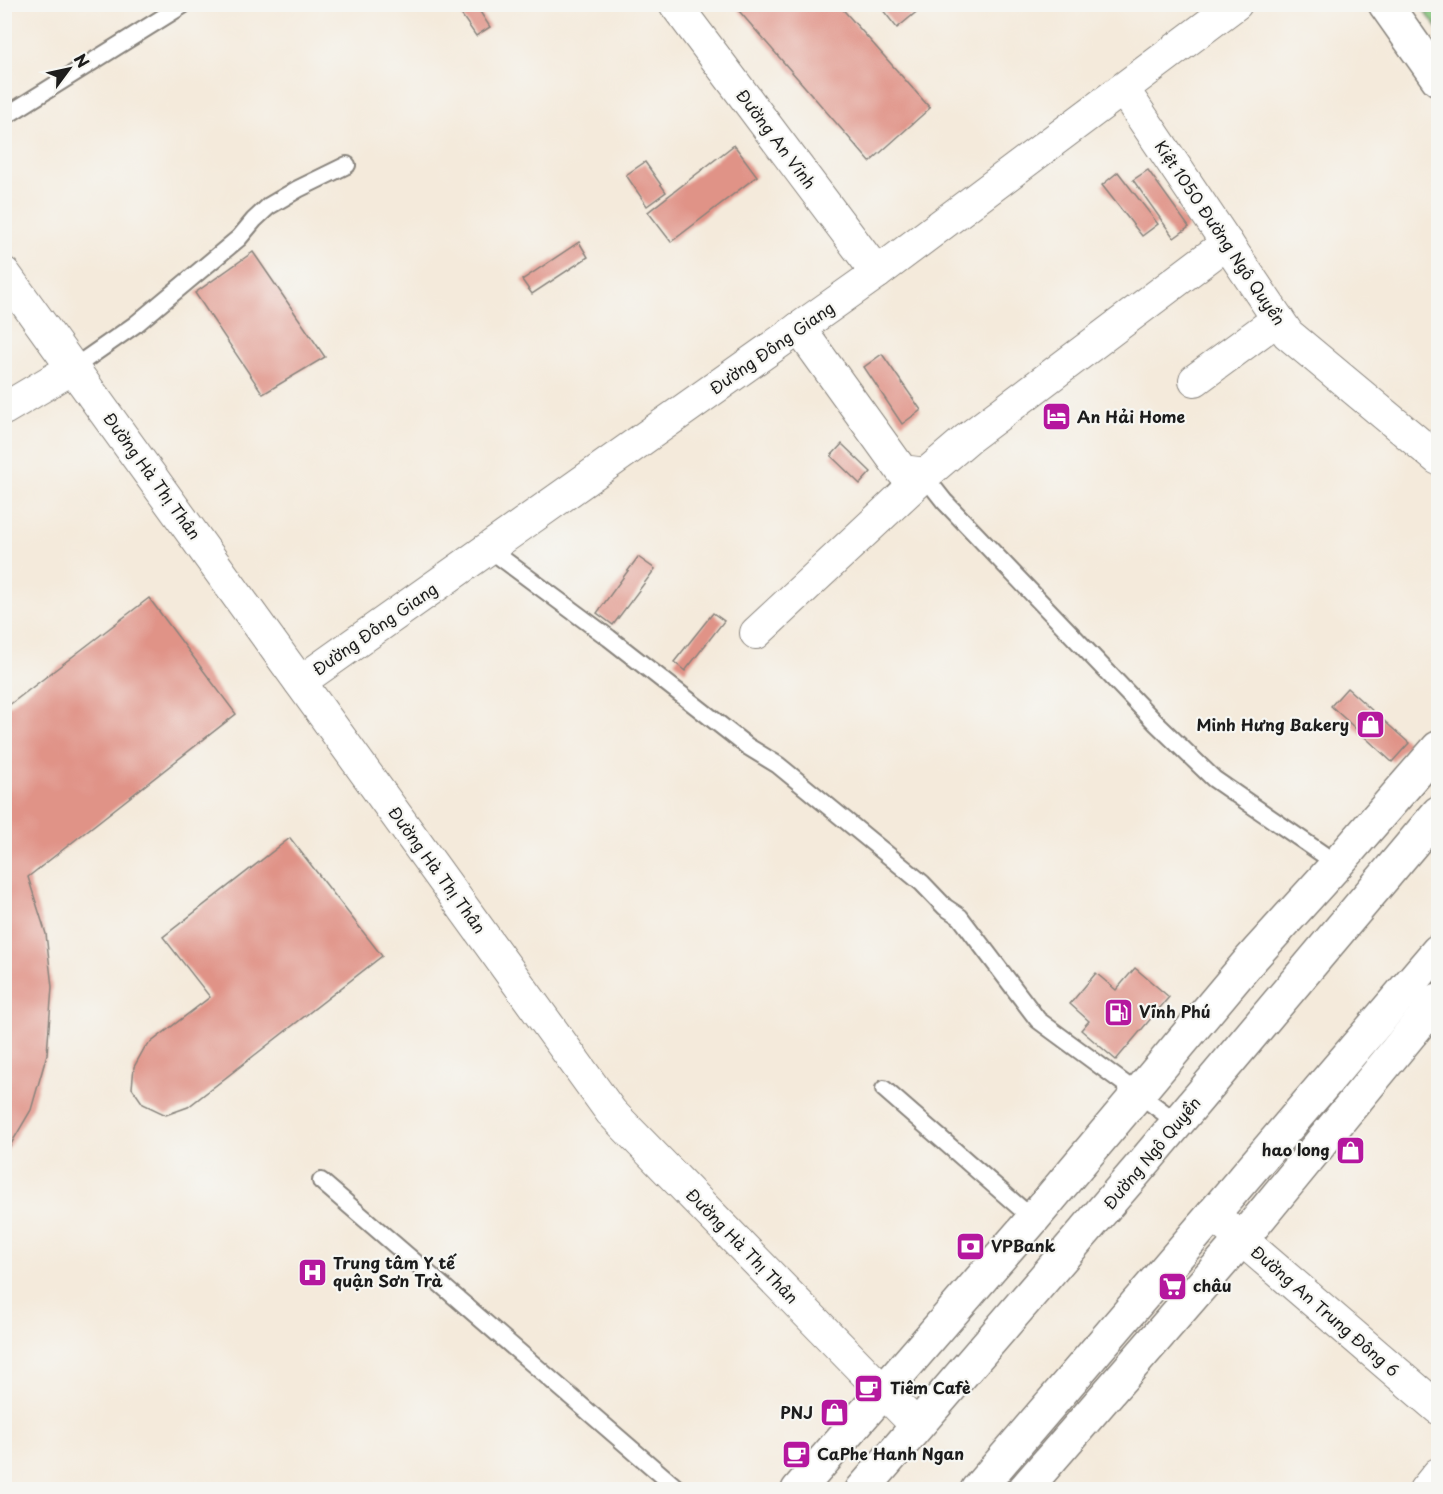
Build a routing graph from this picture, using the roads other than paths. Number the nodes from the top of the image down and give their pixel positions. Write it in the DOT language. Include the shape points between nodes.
graph roads {
  1 [pos="675,4"];
  2 [pos="1236,4"];
  3 [pos="1385,4"];
  4 [pos="183,5"];
  5 [pos="1438,79"];
  6 [pos="1123,89"];
  7 [pos="4,117"];
  8 [pos="347,165"];
  9 [pos="1227,243"];
  10 [pos="4,273"];
  11 [pos="877,273"];
  12 [pos="1278,319"];
  13 [pos="799,328"];
  14 [pos="73,368"];
  15 [pos="1195,380"];
  16 [pos="4,409"];
  17 [pos="1438,459"];
  18 [pos="926,474"];
  19 [pos="488,548"];
  20 [pos="756,633"];
  21 [pos="300,682"];
  22 [pos="1438,748"];
  23 [pos="1438,813"];
  24 [pos="1338,864"];
  25 [pos="1438,951"];
  26 [pos="1438,1000"];
  27 [pos="884,1089"];
  28 [pos="1138,1092"];
  29 [pos="1178,1123"];
  30 [pos="321,1181"];
  31 [pos="1212,1214"];
  32 [pos="1033,1220"];
  33 [pos="1242,1239"];
  34 [pos="884,1391"];
  35 [pos="1438,1408"];
  36 [pos="917,1426"];
  37 [pos="1438,1474"];
  38 [pos="679,1490"];
  39 [pos="798,1490"];
  40 [pos="862,1490"];
  41 [pos="977,1490"];
  42 [pos="1024,1490"];
  43 [pos="1425,1490"];
  1 -- 11 [label="street, Đường An Vĩnh"];
  2 -- 6 [label="street, Đường Đông Giang"];
  3 -- 5 [label="main road"];
  4 -- 7 [label="lane"];
  6 -- 9 [label="street, Kiệt 1050 Đường Ngô Quyền"];
  6 -- 11 [label="street, Đường Đông Giang"];
  8 -- 14 [label="lane" via="269,206 239,238 145,317"];
  9 -- 12 [label="street, Kiệt 1050 Đường Ngô Quyền"];
  9 -- 18 [label="street"];
  10 -- 14 [label="street, Đường Hà Thị Thân"];
  11 -- 13 [label="street, Đường Đông Giang"];
  12 -- 15 [label="street"];
  12 -- 17 [label="street, Kiệt 1050 Đường Ngô Quyền" via="1288,334"];
  13 -- 18 [label="street" via="902,471"];
  13 -- 19 [label="street, Đường Đông Giang"];
  14 -- 16 [label="street"];
  14 -- 21 [label="street, Đường Hà Thị Thân"];
  18 -- 20 [label="street"];
  18 -- 24 [label="lane" via="944,501 1214,779"];
  19 -- 21 [label="street, Đường Đông Giang"];
  19 -- 28 [label="lane" via="747,746 778,765 922,883 960,917 1038,1020"];
  21 -- 34 [label="street, Đường Hà Thị Thân" via="611,1112"];
  22 -- 24 [label="main road"];
  23 -- 29 [label="main road, Đường Ngô Quyền"];
  24 -- 28 [label="main road"];
  25 -- 31 [label="main road"];
  26 -- 33 [label="main road"];
  27 -- 32 [label="lane"];
  28 -- 29 [label="lane"];
  28 -- 32 [label="main road"];
  29 -- 36 [label="main road, Đường Ngô Quyền"];
  30 -- 38 [label="lane"];
  31 -- 33 [label="street, Đường An Trung Đông 6"];
  31 -- 41 [label="main road"];
  32 -- 34 [label="main road"];
  33 -- 35 [label="street, Đường An Trung Đông 6"];
  33 -- 42 [label="main road"];
  34 -- 36 [label="street, Đường Hà Thị Thân"];
  34 -- 39 [label="main road"];
  36 -- 40 [label="main road, Đường Ngô Quyền"];
  37 -- 43 [label="street"];
}
